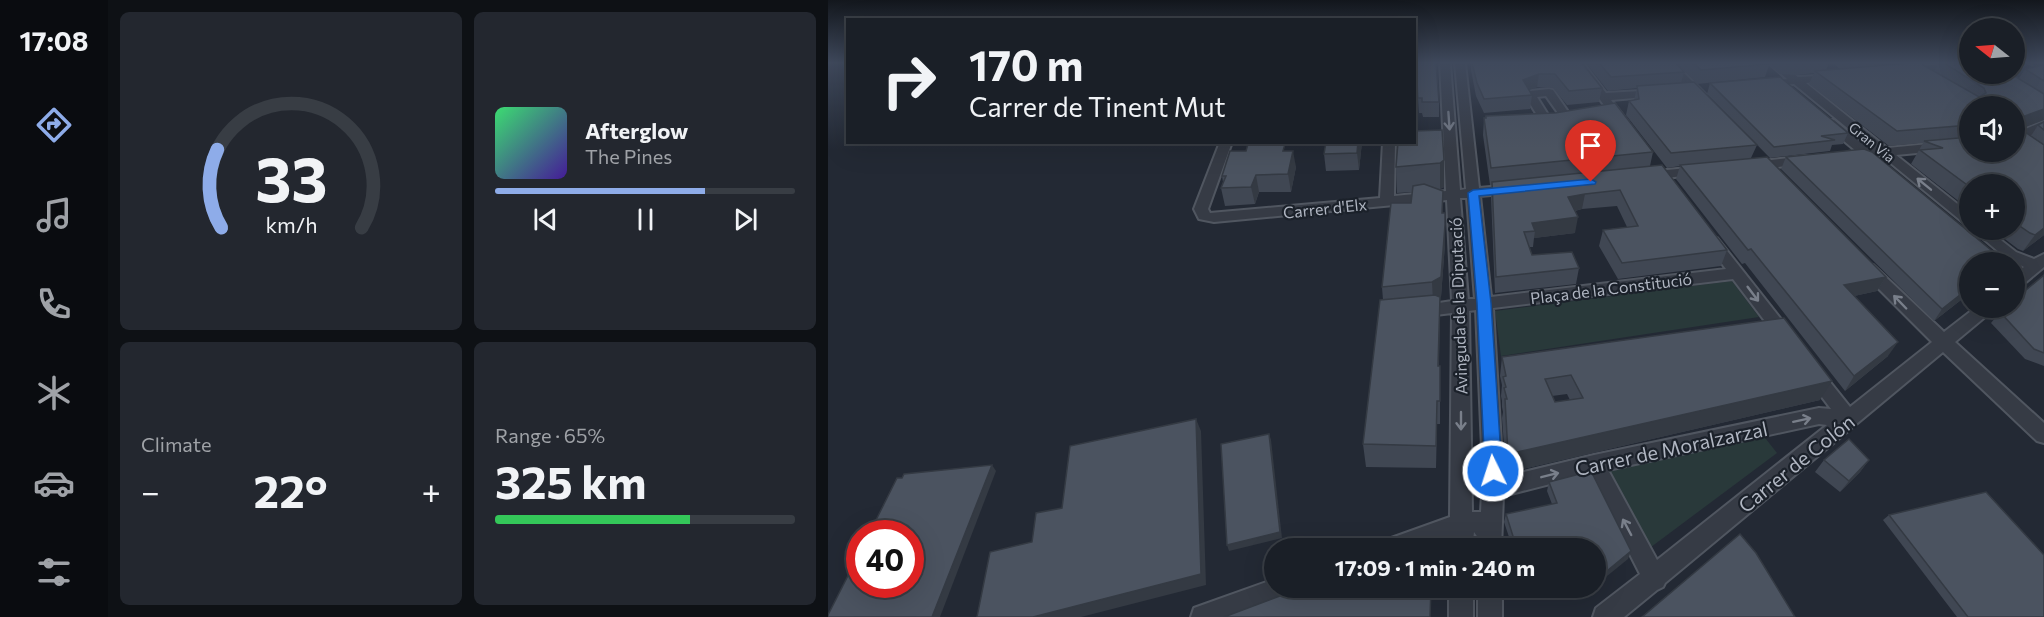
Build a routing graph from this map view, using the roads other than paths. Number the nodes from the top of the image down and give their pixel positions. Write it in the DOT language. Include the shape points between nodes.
graph roads {
  1 [pos="1453,92"];
  2 [pos="1461,92"];
  3 [pos="1600,92"];
  4 [pos="1663,92"];
  5 [pos="1686,92"];
  6 [pos="1793,92"];
  7 [pos="1809,92"];
  8 [pos="1604,97"];
  9 [pos="1710,106"];
  10 [pos="1616,113"];
  11 [pos="1600,115"];
  12 [pos="1572,118"];
  13 [pos="2044,125"];
  14 [pos="1629,131"];
  15 [pos="2025,134"];
  16 [pos="1225,144"];
  17 [pos="1389,144"];
  18 [pos="1959,145"];
  19 [pos="2025,147"];
  20 [pos="1750,148"];
  21 [pos="2029,150"];
  22 [pos="1884,152"];
  23 [pos="1867,154"];
  24 [pos="1649,157"];
  25 [pos="1767,165"];
  26 [pos="1739,167"];
  27 [pos="1717,170"];
  28 [pos="1663,175"];
  29 [pos="1636,177"];
  30 [pos="1783,181"];
  31 [pos="1903,184"];
  32 [pos="1523,188"];
  33 [pos="1473,193"];
  34 [pos="1676,193"];
  35 [pos="1454,195"];
  36 [pos="1387,202"];
  37 [pos="1959,212"];
  38 [pos="1703,229"];
  39 [pos="1992,240"];
  40 [pos="1856,257"];
  41 [pos="2039,262"];
  42 [pos="1737,273"];
  43 [pos="2025,273"];
  44 [pos="1484,303"];
  45 [pos="1460,306"];
  46 [pos="1407,313"];
  47 [pos="1973,318"];
  48 [pos="1779,328"];
  49 [pos="1756,332"];
  50 [pos="1944,341"];
  51 [pos="1793,346"];
  52 [pos="1806,364"];
  53 [pos="1510,365"];
  54 [pos="1486,369"];
  55 [pos="1849,419"];
  56 [pos="2044,435"];
  57 [pos="1594,464"];
  58 [pos="1493,489"];
  59 [pos="1461,523"];
  60 [pos="1421,538"];
  61 [pos="1461,538"];
  62 [pos="1488,538"];
  63 [pos="1490,538"];
  64 [pos="1655,579"];
  65 [pos="1264,595"];
  66 [pos="1461,598"];
  67 [pos="1490,598"];
  68 [pos="1203,617"];
  69 [pos="1461,617"];
  70 [pos="1490,617"];
  71 [pos="1605,617"];
  1 -- 35 [label="street, Avinguda de la Diputació, one-way"];
  2 -- 33 [label="street, Avinguda de la Diputació" via="1472,127"];
  3 -- 8 [label="street"];
  4 -- 8 [label="street"];
  5 -- 9 [label="street"];
  6 -- 23 [label="street, Gran Via"];
  7 -- 22 [label="street, Gran Via"];
  8 -- 10 [label="street"];
  10 -- 11 [label="street"];
  10 -- 14 [label="street"];
  12 -- 12 [label="street" via="1540,121 1530,94 1549,92"];
  13 -- 15 [label="street"];
  16 -- 36 [label="street, Carrer d'Elx" via="1201,209 1204,216"];
  17 -- 36 [label="street"];
  18 -- 22 [label="street"];
  19 -- 21 [label="street"];
  20 -- 25 [label="street"];
  22 -- 23 [label="street"];
  37 -- 22 [label="street, Gran Via, one-way"];
  23 -- 25 [label="street"];
  23 -- 31 [label="street, Gran Via"];
  24 -- 28 [label="street"];
  25 -- 26 [label="street"];
  25 -- 30 [label="street"];
  27 -- 28 [label="street"];
  28 -- 29 [label="street"];
  28 -- 34 [label="street"];
  32 -- 33 [label="street, Carrer d'Elx"];
  33 -- 35 [label="street, Carrer d'Elx"];
  33 -- 44 [label="street, Avinguda de la Diputació"];
  35 -- 36 [label="street, Carrer d'Elx"];
  35 -- 45 [label="street, Avinguda de la Diputació"];
  38 -- 42 [label="street"];
  39 -- 41 [label="street" via="2011,255"];
  50 -- 40 [label="street, one-way" via="1922,325"];
  41 -- 43 [label="street"];
  42 -- 44 [label="street, Plaça de la Constitució"];
  42 -- 48 [label="street, one-way"];
  44 -- 45 [label="street, Plaça de la Constitució"];
  44 -- 54 [label="street, Avinguda de la Diputació"];
  45 -- 46 [label="street, Plaça de la Constitució"];
  45 -- 59 [label="street, Avinguda de la Diputació, one-way"];
  47 -- 50 [label="street, Carrer de Colón"];
  48 -- 49 [label="street"];
  48 -- 51 [label="street"];
  50 -- 55 [label="street, Carrer de Colón"];
  50 -- 56 [label="street"];
  52 -- 55 [label="street"];
  53 -- 54 [label="street"];
  54 -- 58 [label="street, Avinguda de la Diputació"];
  57 -- 55 [label="street, Carrer de Moralzarzal, one-way" via="1819,416"];
  55 -- 64 [label="street, Carrer de Colón"];
  58 -- 57 [label="street, Carrer de Moralzarzal, one-way"];
  64 -- 57 [label="street, one-way"];
  58 -- 63 [label="street, Avinguda de la Diputació"];
  59 -- 60 [label="street"];
  59 -- 61 [label="street, Avinguda de la Diputació"];
  59 -- 62 [label="street" via="1479,521"];
  64 -- 71 [label="street, Carrer de Colón"];
  65 -- 68 [label="street"];
  66 -- 69 [label="street"];
  67 -- 70 [label="street"];
}
